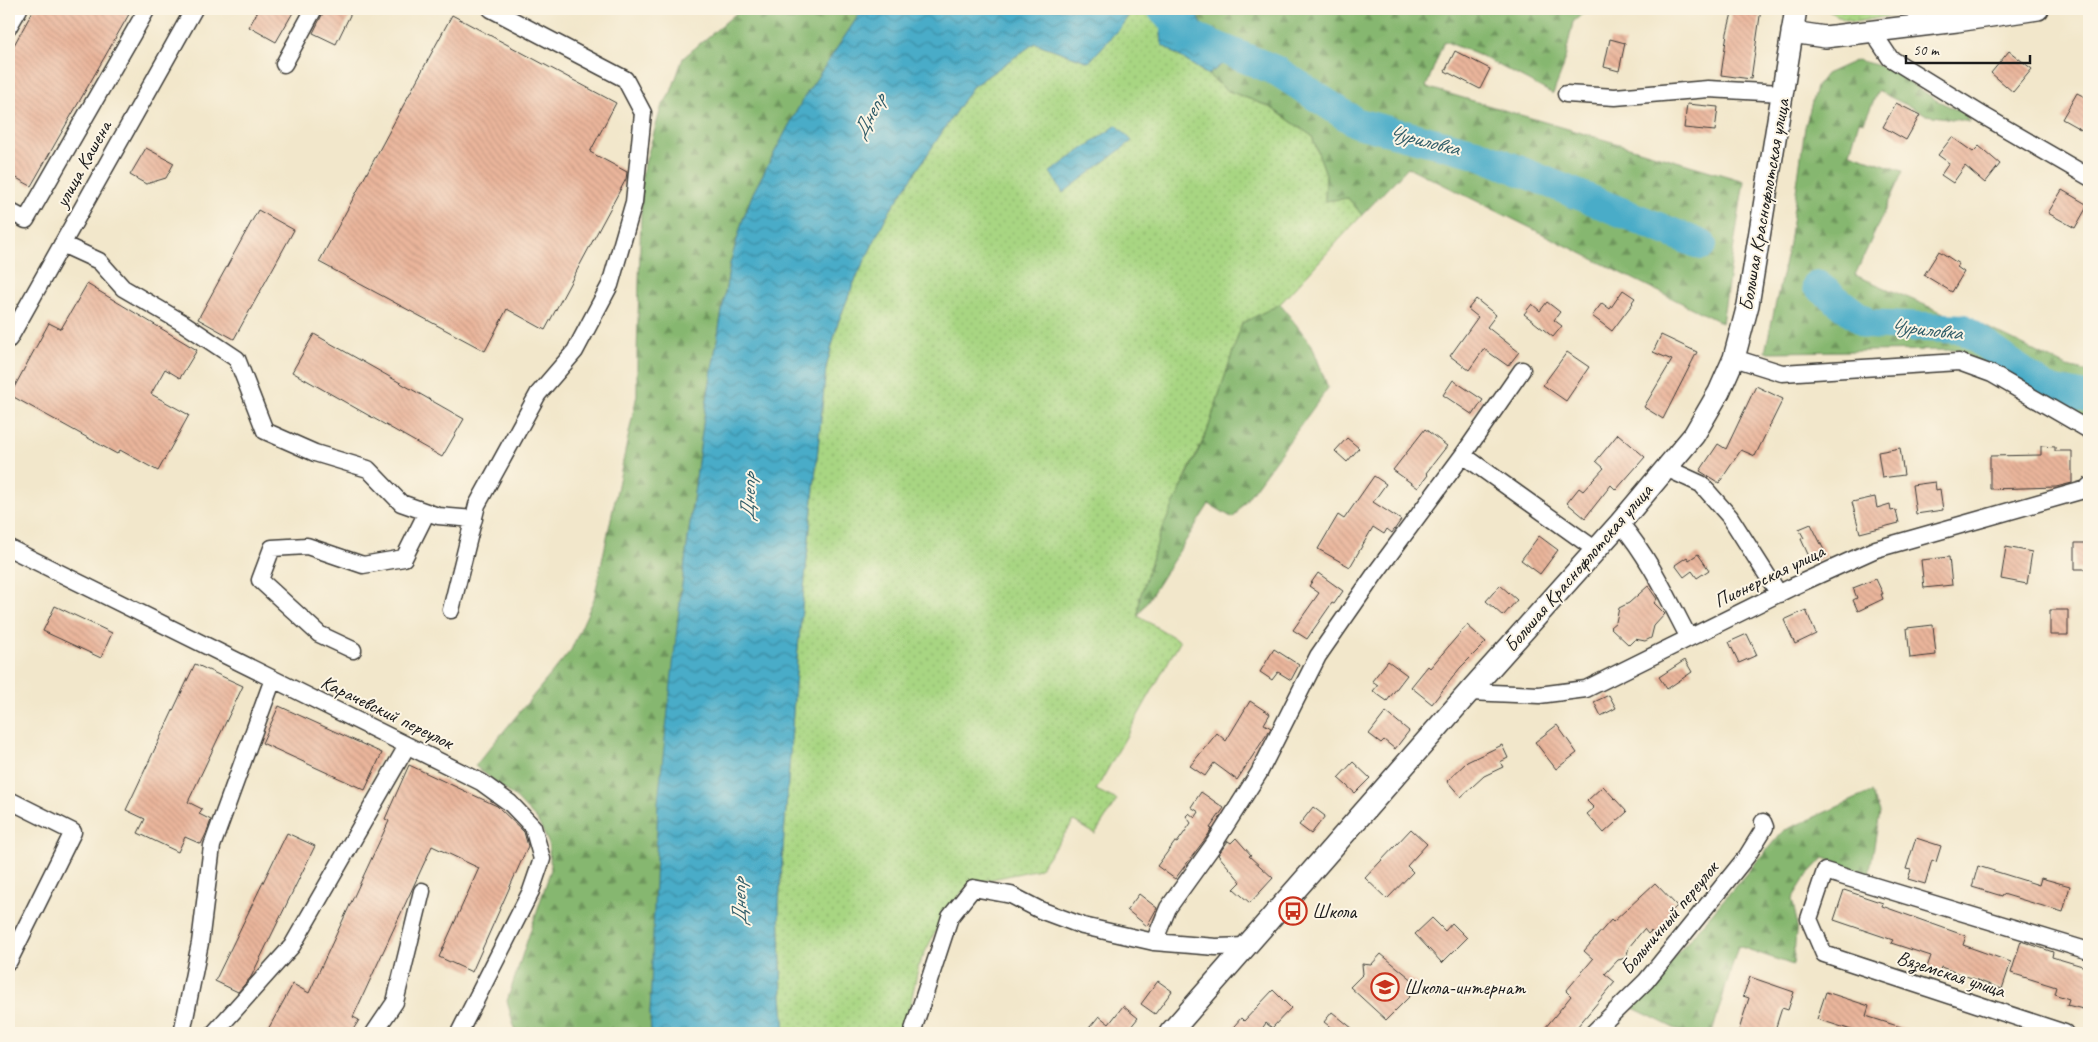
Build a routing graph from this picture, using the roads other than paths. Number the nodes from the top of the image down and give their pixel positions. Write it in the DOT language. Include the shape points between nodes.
graph roads {
  1 [pos="18,9"];
  2 [pos="147,9"];
  3 [pos="194,9"];
  4 [pos="314,9"];
  5 [pos="490,9"];
  6 [pos="1796,9"];
  7 [pos="1992,9"];
  8 [pos="2038,9"];
  9 [pos="1957,21"];
  10 [pos="9,26"];
  11 [pos="1872,31"];
  12 [pos="1792,32"];
  13 [pos="284,64"];
  14 [pos="1782,93"];
  15 [pos="1566,94"];
  16 [pos="2089,177"];
  17 [pos="9,211"];
  18 [pos="62,244"];
  19 [pos="9,339"];
  20 [pos="1734,358"];
  21 [pos="1522,370"];
  22 [pos="2089,430"];
  23 [pos="1463,455"];
  24 [pos="1666,468"];
  25 [pos="2089,486"];
  26 [pos="427,512"];
  27 [pos="474,519"];
  28 [pos="1620,523"];
  29 [pos="9,548"];
  30 [pos="1596,550"];
  31 [pos="1779,594"];
  32 [pos="451,610"];
  33 [pos="1689,638"];
  34 [pos="353,650"];
  35 [pos="273,679"];
  36 [pos="1469,692"];
  37 [pos="407,746"];
  38 [pos="9,800"];
  39 [pos="1763,822"];
  40 [pos="422,891"];
  41 [pos="1154,942"];
  42 [pos="1247,946"];
  43 [pos="2089,951"];
  44 [pos="9,961"];
  45 [pos="182,1033"];
  46 [pos="214,1033"];
  47 [pos="374,1033"];
  48 [pos="458,1033"];
  49 [pos="912,1033"];
  50 [pos="1170,1033"];
  51 [pos="1593,1033"];
  52 [pos="2064,1033"];
  1 -- 10 [label="street"];
  2 -- 17 [label="street" via="26,220"];
  3 -- 18 [label="street, улица Кашена"];
  4 -- 13 [label="street"];
  5 -- 27 [label="street" via="625,79 643,113 634,202 610,285 575,351 538,394 477,505"];
  6 -- 12 [label="main road, Большая Краснофлотская улица"];
  7 -- 9 [label="main road"];
  8 -- 9 [label="main road"];
  9 -- 11 [label="main road"];
  11 -- 12 [label="main road" via="1825,37"];
  11 -- 16 [label="street" via="1890,58"];
  12 -- 14 [label="main road, Большая Краснофлотская улица"];
  14 -- 15 [label="street" via="1708,89 1615,97"];
  14 -- 20 [label="main road, Большая Краснофлотская улица" via="1748,305"];
  18 -- 19 [label="street, улица Кашена"];
  18 -- 26 [label="street" via="99,261 123,288 184,323 237,359 265,431 315,453 368,469 401,502"];
  20 -- 22 [label="street" via="1782,373 1959,362 1992,374"];
  20 -- 24 [label="main road, Большая Краснофлотская улица" via="1694,435"];
  21 -- 23 [label="street"];
  23 -- 30 [label="street"];
  23 -- 41 [label="street" via="1318,656 1259,773 1168,908"];
  24 -- 28 [label="main road, Большая Краснофлотская улица"];
  24 -- 31 [label="street" via="1701,484 1730,517"];
  25 -- 31 [label="street, Пионерская улица" via="1876,549"];
  26 -- 27 [label="street"];
  26 -- 34 [label="street" via="404,558 364,565 307,546 272,548 260,580 319,634"];
  27 -- 32 [label="street"];
  28 -- 30 [label="main road, Большая Краснофлотская улица"];
  28 -- 33 [label="street" via="1637,543"];
  29 -- 35 [label="street, Карачевский переулок"];
  30 -- 36 [label="main road, Большая Краснофлотская улица"];
  31 -- 33 [label="street, Пионерская улица"];
  33 -- 36 [label="street, Пионерская улица" via="1586,689 1539,695"];
  35 -- 37 [label="street, Карачевский переулок"];
  35 -- 45 [label="street" via="212,846 200,943"];
  36 -- 42 [label="main road, Большая Краснофлотская улица"];
  37 -- 46 [label="street" via="292,946"];
  37 -- 48 [label="street, Карачевский переулок" via="481,782 510,803 533,827 542,859 531,891"];
  38 -- 44 [label="street" via="73,832"];
  39 -- 51 [label="street, Больничный переулок" via="1766,828 1747,856 1646,981"];
  40 -- 47 [label="street" via="395,1002"];
  41 -- 42 [label="street"];
  41 -- 49 [label="street" via="1083,926 1011,895 973,888 950,917"];
  42 -- 50 [label="main road, Большая Краснофлотская улица"];
  43 -- 52 [label="street, Вяземская улица" via="1825,872 1810,919 1824,954"];
}
